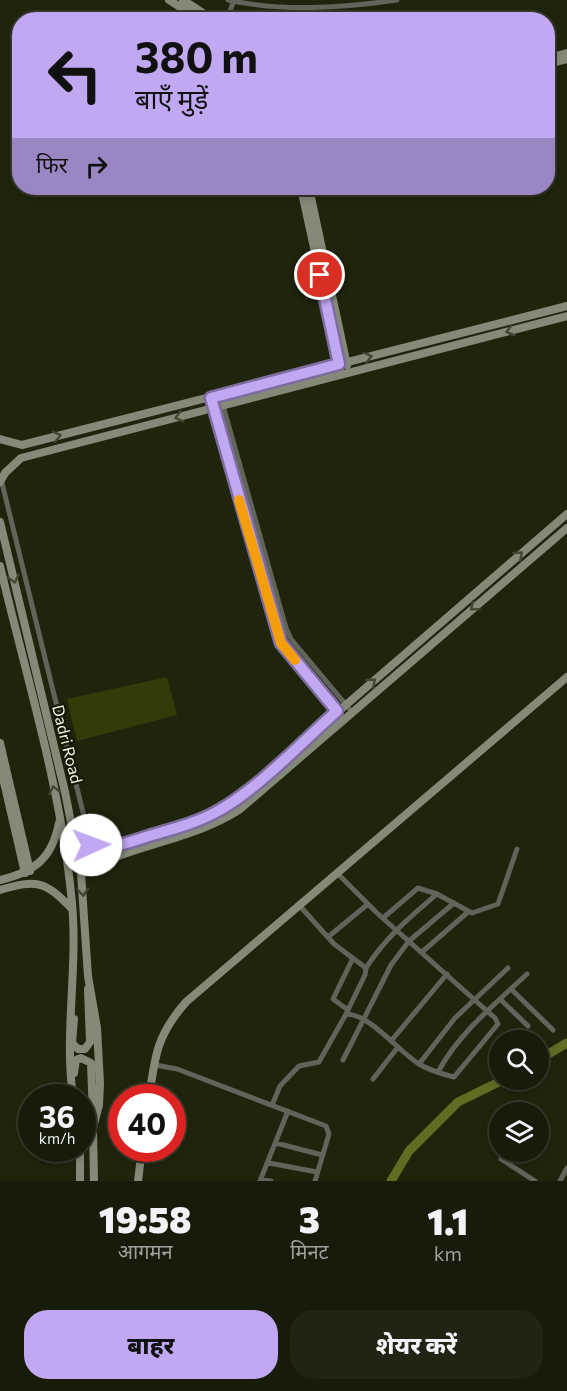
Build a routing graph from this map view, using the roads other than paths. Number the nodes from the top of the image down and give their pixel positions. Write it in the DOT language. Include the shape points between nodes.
graph roads {
  1 [pos="169,0"];
  2 [pos="184,0"];
  3 [pos="232,0"];
  4 [pos="339,0"];
  5 [pos="397,0"];
  6 [pos="338,9"];
  7 [pos="188,12"];
  8 [pos="202,12"];
  9 [pos="303,195"];
  10 [pos="310,195"];
  11 [pos="567,306"];
  12 [pos="567,316"];
  13 [pos="343,364"];
  14 [pos="345,374"];
  15 [pos="220,395"];
  16 [pos="211,398"];
  17 [pos="222,405"];
  18 [pos="213,408"];
  19 [pos="106,425"];
  20 [pos="108,435"];
  21 [pos="0,439"];
  22 [pos="1,481"];
  23 [pos="567,514"];
  24 [pos="0,522"];
  25 [pos="567,528"];
  26 [pos="0,566"];
  27 [pos="567,676"];
  28 [pos="346,704"];
  29 [pos="337,711"];
  30 [pos="352,712"];
  31 [pos="344,719"];
  32 [pos="0,743"];
  33 [pos="0,765"];
  34 [pos="60,818"];
  35 [pos="75,837"];
  36 [pos="91,845"];
  37 [pos="517,849"];
  38 [pos="28,872"];
  39 [pos="81,873"];
  40 [pos="337,873"];
  41 [pos="0,880"];
  42 [pos="0,890"];
  43 [pos="437,894"];
  44 [pos="454,903"];
  45 [pos="368,904"];
  46 [pos="299,905"];
  47 [pos="72,909"];
  48 [pos="468,912"];
  49 [pos="383,918"];
  50 [pos="396,929"];
  51 [pos="328,937"];
  52 [pos="409,941"];
  53 [pos="422,952"];
  54 [pos="353,958"];
  55 [pos="366,968"];
  56 [pos="508,968"];
  57 [pos="447,974"];
  58 [pos="527,975"];
  59 [pos="88,976"];
  60 [pos="74,982"];
  61 [pos="511,989"];
  62 [pos="474,999"];
  63 [pos="500,999"];
  64 [pos="487,1011"];
  65 [pos="347,1012"];
  66 [pos="362,1020"];
  67 [pos="528,1026"];
  68 [pos="553,1030"];
  69 [pos="391,1041"];
  70 [pos="398,1047"];
  71 [pos="343,1060"];
  72 [pos="419,1064"];
  73 [pos="155,1065"];
  74 [pos="438,1072"];
  75 [pos="373,1079"];
  76 [pos="74,1084"];
  77 [pos="75,1084"];
  78 [pos="92,1084"];
  79 [pos="152,1084"];
  80 [pos="272,1105"];
  81 [pos="288,1111"];
  82 [pos="96,1116"];
  83 [pos="276,1143"];
  84 [pos="322,1155"];
  85 [pos="80,1162"];
  86 [pos="94,1162"];
  87 [pos="140,1162"];
  88 [pos="269,1162"];
  89 [pos="506,1162"];
  90 [pos="567,1168"];
  91 [pos="317,1172"];
  92 [pos="260,1180"];
  93 [pos="80,1181"];
  94 [pos="94,1181"];
  95 [pos="138,1181"];
  96 [pos="271,1181"];
  97 [pos="315,1181"];
  98 [pos="535,1181"];
  99 [pos="560,1181"];
  1 -- 7 [label="street"];
  2 -- 8 [label="street"];
  3 -- 6 [label="street" via="255,6"];
  4 -- 6 [label="street"];
  5 -- 6 [label="street"];
  9 -- 13 [label="street"];
  10 -- 13 [label="street"];
  13 -- 11 [label="street, one-way"];
  12 -- 14 [label="street, one-way"];
  13 -- 14 [label="street"];
  13 -- 15 [label="street"];
  14 -- 17 [label="street"];
  15 -- 16 [label="street"];
  15 -- 17 [label="street"];
  16 -- 18 [label="street"];
  16 -- 19 [label="street"];
  17 -- 18 [label="street"];
  17 -- 28 [label="street" via="286,628"];
  18 -- 20 [label="street, one-way"];
  18 -- 29 [label="street" via="281,643"];
  19 -- 20 [label="street"];
  21 -- 19 [label="street, one-way" via="22,445"];
  20 -- 22 [label="street" via="21,458"];
  22 -- 36 [label="street"];
  28 -- 23 [label="street, one-way"];
  24 -- 35 [label="street, Dadri Road, one-way"];
  25 -- 30 [label="street, one-way"];
  34 -- 26 [label="street, Dadri Road, one-way"];
  27 -- 40 [label="street"];
  28 -- 29 [label="street"];
  28 -- 30 [label="street"];
  29 -- 31 [label="street"];
  29 -- 36 [label="street" via="220,811 133,842 102,848"];
  30 -- 31 [label="street"];
  31 -- 39 [label="street" via="222,821 116,855"];
  32 -- 38 [label="street"];
  33 -- 38 [label="street"];
  34 -- 38 [label="street" via="51,846"];
  34 -- 47 [label="street, Dadri Road"];
  35 -- 36 [label="street"];
  35 -- 39 [label="street, Dadri Road"];
  37 -- 48 [label="street" via="500,901 477,913"];
  38 -- 41 [label="street"];
  39 -- 59 [label="street, Dadri Road, one-way"];
  40 -- 45 [label="street"];
  40 -- 46 [label="street"];
  42 -- 47 [label="street" via="30,882 39,884 56,892"];
  43 -- 44 [label="street"];
  43 -- 49 [label="street" via="418,888"];
  43 -- 50 [label="street"];
  44 -- 48 [label="street"];
  44 -- 52 [label="street"];
  45 -- 49 [label="street"];
  45 -- 51 [label="street"];
  46 -- 51 [label="street"];
  46 -- 73 [label="street" via="167,1023"];
  47 -- 60 [label="street, Dadri Road"];
  48 -- 53 [label="street"];
  49 -- 50 [label="street"];
  50 -- 52 [label="street"];
  50 -- 55 [label="street"];
  51 -- 54 [label="street"];
  52 -- 53 [label="street"];
  52 -- 66 [label="street" via="391,965"];
  53 -- 57 [label="street"];
  54 -- 55 [label="street"];
  54 -- 65 [label="street" via="333,999"];
  55 -- 65 [label="street"];
  56 -- 62 [label="street"];
  57 -- 62 [label="street"];
  57 -- 69 [label="street"];
  58 -- 61 [label="street"];
  59 -- 60 [label="street, Dadri Road" via="90,1042 89,1047 81,1050 72,1043"];
  59 -- 82 [label="street, Dadri Road" via="97,1028 100,1083"];
  60 -- 76 [label="street, Dadri Road" via="68,1029"];
  61 -- 63 [label="street"];
  61 -- 68 [label="street"];
  62 -- 64 [label="street"];
  62 -- 72 [label="street"];
  63 -- 64 [label="street"];
  63 -- 67 [label="street"];
  64 -- 74 [label="street" via="447,1055"];
  64 -- 74 [label="street" via="497,1021 496,1027 457,1076"];
  65 -- 66 [label="street"];
  65 -- 80 [label="street" via="322,1059 299,1066 280,1086"];
  66 -- 69 [label="street"];
  66 -- 71 [label="street"];
  69 -- 70 [label="street"];
  70 -- 72 [label="street"];
  70 -- 75 [label="street"];
  72 -- 74 [label="street"];
  73 -- 79 [label="street"];
  73 -- 80 [label="street" via="177,1069"];
  77 -- 78 [label="street, Dadri Road" via="74,1065 81,1058 92,1068"];
  80 -- 81 [label="street"];
  81 -- 83 [label="street"];
  81 -- 84 [label="street" via="329,1128"];
  83 -- 84 [label="street"];
  83 -- 88 [label="street"];
  84 -- 91 [label="street"];
  85 -- 93 [label="street"];
  86 -- 94 [label="street, Dadri Road"];
  87 -- 95 [label="street"];
  88 -- 91 [label="street"];
  88 -- 92 [label="street"];
  89 -- 98 [label="street"];
  90 -- 99 [label="street"];
  91 -- 97 [label="street"];
  92 -- 96 [label="street"];
}
